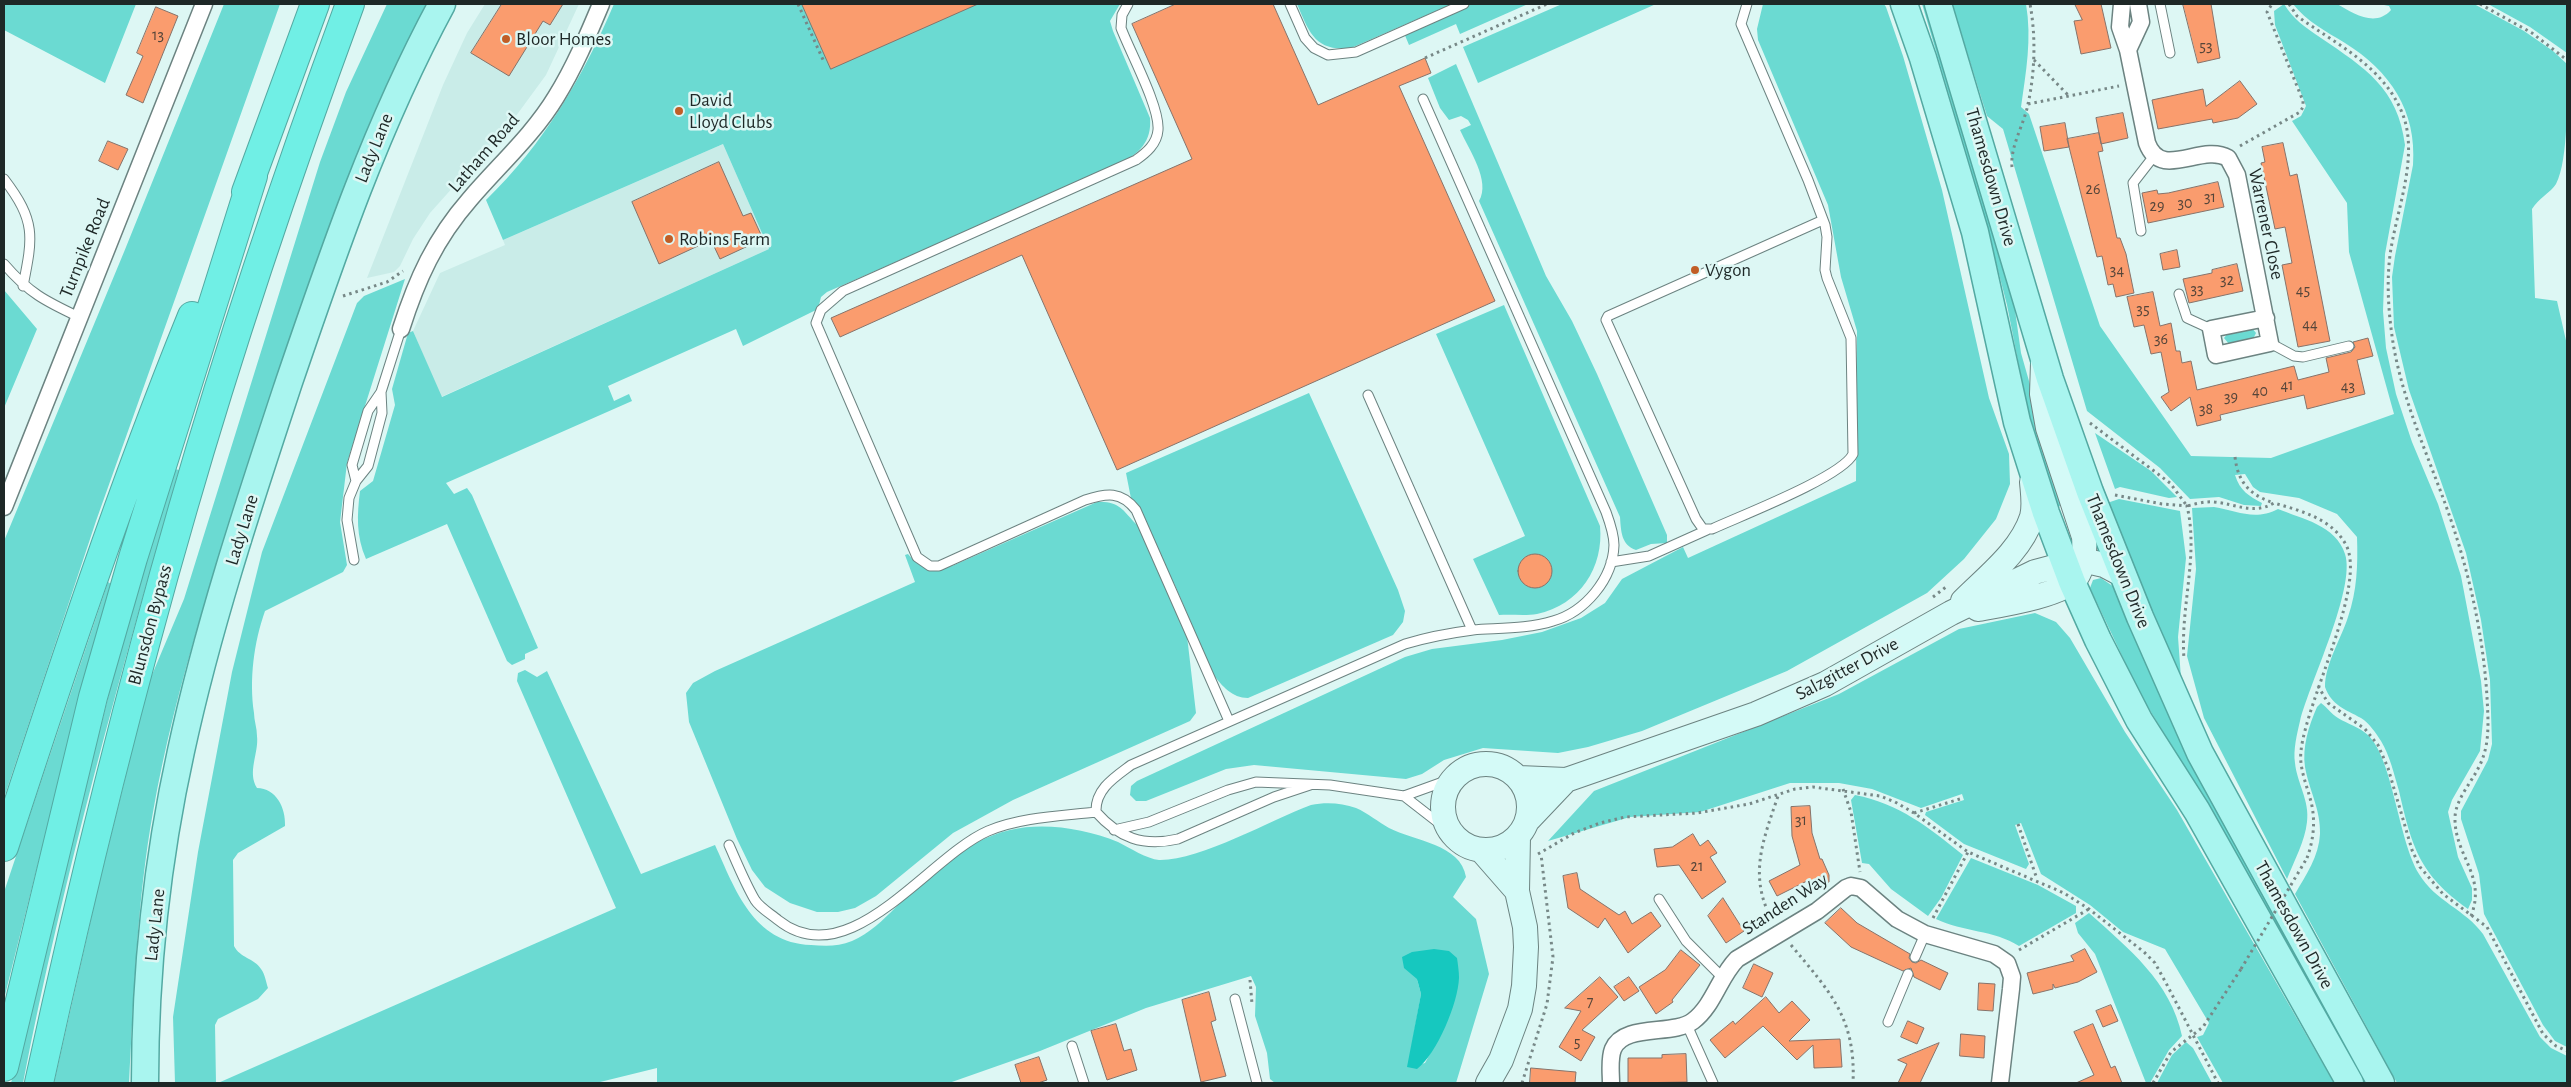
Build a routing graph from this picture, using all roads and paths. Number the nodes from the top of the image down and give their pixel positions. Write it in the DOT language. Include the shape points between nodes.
graph roads {
  1 [pos="204,4"];
  2 [pos="315,4"];
  3 [pos="350,4"];
  4 [pos="368,4"];
  5 [pos="442,4"];
  6 [pos="601,4"];
  7 [pos="798,4"];
  8 [pos="1128,4"];
  9 [pos="1290,4"];
  10 [pos="1464,4"];
  11 [pos="1547,4"];
  12 [pos="1747,4"];
  13 [pos="1904,4"];
  14 [pos="1938,4"];
  15 [pos="2030,4"];
  16 [pos="2122,4"];
  17 [pos="2160,4"];
  18 [pos="2272,4"];
  19 [pos="2289,4"];
  20 [pos="2480,4"];
  21 [pos="2144,5"];
  22 [pos="2128,50"];
  23 [pos="2170,52"];
  24 [pos="1425,58"];
  25 [pos="2034,60"];
  26 [pos="2567,60"];
  27 [pos="824,62"];
  28 [pos="2134,83"];
  29 [pos="2069,95"];
  30 [pos="1423,99"];
  31 [pos="2028,104"];
  32 [pos="2154,156"];
  33 [pos="2225,156"];
  34 [pos="290,174"];
  35 [pos="253,176"];
  36 [pos="2014,176"];
  37 [pos="4,179"];
  38 [pos="1823,220"];
  39 [pos="2141,231"];
  40 [pos="4,264"];
  41 [pos="24,286"];
  42 [pos="344,289"];
  43 [pos="2179,294"];
  44 [pos="341,297"];
  45 [pos="79,317"];
  46 [pos="2266,318"];
  47 [pos="401,329"];
  48 [pos="2211,329"];
  49 [pos="2270,343"];
  50 [pos="2349,346"];
  51 [pos="2043,359"];
  52 [pos="381,392"];
  53 [pos="1368,394"];
  54 [pos="2089,430"];
  55 [pos="2235,457"];
  56 [pos="2031,468"];
  57 [pos="356,481"];
  58 [pos="2113,496"];
  59 [pos="2274,504"];
  60 [pos="2187,506"];
  61 [pos="4,508"];
  62 [pos="1707,530"];
  63 [pos="354,560"];
  64 [pos="1611,562"];
  65 [pos="2073,569"];
  66 [pos="2123,574"];
  67 [pos="1948,585"];
  68 [pos="1926,602"];
  69 [pos="1951,614"];
  70 [pos="1472,630"];
  71 [pos="2185,664"];
  72 [pos="2318,686"];
  73 [pos="1229,721"];
  74 [pos="1454,778"];
  75 [pos="1519,778"];
  76 [pos="1566,780"];
  77 [pos="1310,785"];
  78 [pos="1843,789"];
  79 [pos="1404,796"];
  80 [pos="1963,798"];
  81 [pos="1096,812"];
  82 [pos="1914,813"];
  83 [pos="2018,824"];
  84 [pos="1114,830"];
  85 [pos="1449,830"];
  86 [pos="1528,834"];
  87 [pos="729,845"];
  88 [pos="4,847"];
  89 [pos="1482,851"];
  90 [pos="1968,852"];
  91 [pos="2037,880"];
  92 [pos="2287,887"];
  93 [pos="1861,888"];
  94 [pos="1517,891"];
  95 [pos="2291,895"];
  96 [pos="1659,899"];
  97 [pos="2090,909"];
  98 [pos="2471,916"];
  99 [pos="1925,934"];
  100 [pos="1915,957"];
  101 [pos="2004,960"];
  102 [pos="1908,974"];
  103 [pos="1723,978"];
  104 [pos="1235,999"];
  105 [pos="1888,1022"];
  106 [pos="1687,1025"];
  107 [pos="2192,1033"];
  108 [pos="1072,1046"];
  109 [pos="2567,1051"];
  110 [pos="4,1067"];
  111 [pos="1490,1082"];
  112 [pos="39,1083"];
  113 [pos="145,1083"];
  114 [pos="1084,1083"];
  115 [pos="1257,1083"];
  116 [pos="1611,1083"];
  117 [pos="1713,1083"];
  118 [pos="2000,1083"];
  119 [pos="2153,1083"];
  120 [pos="2218,1083"];
  121 [pos="2350,1083"];
  122 [pos="2381,1083"];
  1 -- 45 [label="street, Turnpike Road"];
  2 -- 35 [label="highway"];
  3 -- 34 [label="highway"];
  4 -- 34 [label="highway"];
  5 -- 113 [label="main road, Lady Lane" via="386,117 342,230 270,439 194,697 173,788 159,880 148,996"];
  6 -- 47 [label="street, Latham Road" via="586,41 556,97 465,205 436,246 415,286"];
  7 -- 27 [label="path"];
  8 -- 73 [label="lane" via="1122,15 1121,28 1152,104 1158,130 1147,152 1043,203 843,292 821,310 816,323 917,557 930,566 938,566 1102,494 1129,501 1139,516"];
  9 -- 10 [label="lane" via="1305,38 1314,48 1328,55 1356,52"];
  11 -- 24 [label="path"];
  12 -- 38 [label="lane" via="1741,24"];
  13 -- 56 [label="main road, Thamesdown Drive" via="1975,232 2006,378"];
  14 -- 51 [label="main road, Thamesdown Drive"];
  15 -- 25 [label="path"];
  16 -- 22 [label="street" via="2120,27"];
  17 -- 23 [label="lane"];
  18 -- 33 [label="path" via="2267,12 2304,107"];
  19 -- 98 [label="path" via="2297,16 2376,72 2398,104 2407,130 2408,160 2389,268 2393,343 2408,406 2460,549 2478,626 2487,696 2485,752 2455,815 2459,840 2476,885"];
  20 -- 26 [label="path" via="2532,32"];
  21 -- 22 [label="street" via="2141,22"];
  22 -- 28 [label="street"];
  25 -- 29 [label="path"];
  25 -- 31 [label="path"];
  28 -- 29 [label="path"];
  28 -- 32 [label="street" via="2147,143"];
  29 -- 31 [label="path"];
  30 -- 64 [label="lane" via="1606,512 1614,546"];
  31 -- 36 [label="path" via="2011,159"];
  32 -- 33 [label="street, Warrener Close" via="2168,161 2211,154"];
  32 -- 39 [label="lane" via="2133,183"];
  33 -- 46 [label="street, Warrener Close" via="2232,162 2237,175"];
  34 -- 112 [label="highway, Blunsdon Bypass" via="184,505 153,616 78,904"];
  35 -- 88 [label="highway" via="163,388 100,562"];
  35 -- 110 [label="highway, Blunsdon Bypass" via="133,558 93,697"];
  37 -- 41 [label="lane" via="20,200 30,227 31,246"];
  38 -- 62 [label="lane" via="1827,237 1825,270 1851,338 1853,454 1849,462 1829,475"];
  38 -- 62 [label="lane" via="1608,316 1606,320 1696,519 1702,529"];
  40 -- 41 [label="lane"];
  41 -- 45 [label="lane" via="39,298"];
  42 -- 44 [label="path"];
  43 -- 48 [label="lane" via="2187,318"];
  45 -- 61 [label="street, Turnpike Road"];
  46 -- 48 [label="street"];
  46 -- 49 [label="street, Warrener Close"];
  47 -- 52 [label="lane"];
  48 -- 49 [label="street" via="2216,355"];
  49 -- 50 [label="lane" via="2303,358"];
  51 -- 65 [label="street" via="2042,394 2048,428 2084,537"];
  51 -- 66 [label="main road, Thamesdown Drive"];
  52 -- 57 [label="lane" via="382,413 368,466"];
  52 -- 57 [label="lane" via="368,411 352,465"];
  53 -- 70 [label="lane"];
  54 -- 60 [label="path" via="2086,420 2170,483"];
  55 -- 59 [label="path" via="2238,474 2249,491"];
  56 -- 65 [label="main road, Thamesdown Drive"];
  56 -- 69 [label="street" via="2034,506 2026,530 2010,554"];
  57 -- 63 [label="lane" via="349,498 347,520"];
  58 -- 60 [label="path" via="2118,494"];
  59 -- 60 [label="path" via="2252,510 2212,502"];
  59 -- 72 [label="path" via="2317,517 2340,536 2350,551 2347,598"];
  60 -- 71 [label="path" via="2192,552 2183,624"];
  62 -- 64 [label="lane" via="1649,556"];
  64 -- 70 [label="lane" via="1595,593 1575,611 1553,621"];
  65 -- 66 [label="street" via="2104,565"];
  65 -- 69 [label="street" via="2014,602"];
  65 -- 121 [label="main road, Thamesdown Drive" via="2098,640 2139,720 2197,811"];
  66 -- 122 [label="main road, Thamesdown Drive" via="2200,753"];
  67 -- 68 [label="path"];
  69 -- 76 [label="street, Salzgitter Drive" via="1787,701"];
  70 -- 73 [label="lane" via="1435,635 1405,644"];
  72 -- 98 [label="path" via="2328,703 2365,729 2378,744 2420,867 2442,894"];
  72 -- 107 [label="path, bridge" via="2300,753 2314,820 2312,846 2241,969 2203,1027"];
  73 -- 81 [label="lane" via="1131,764 1100,793"];
  74 -- 75 [label="street, Salzgitter Drive" via="1463,770 1486,763 1510,770"];
  74 -- 79 [label="lane"];
  74 -- 85 [label="street" via="1446,790 1443,804"];
  75 -- 76 [label="street, Salzgitter Drive"];
  75 -- 86 [label="street" via="1528,798"];
  76 -- 86 [label="street, Salzgitter Drive"];
  77 -- 79 [label="lane"];
  77 -- 84 [label="lane" via="1248,784 1150,822"];
  77 -- 84 [label="lane" via="1169,841 1137,841"];
  78 -- 82 [label="path" via="1880,796"];
  78 -- 86 [label="path" via="1795,789 1749,804 1697,813 1625,817 1600,822 1540,852"];
  78 -- 93 [label="path" via="1858,849"];
  79 -- 85 [label="lane"];
  80 -- 82 [label="path"];
  81 -- 84 [label="lane"];
  81 -- 87 [label="lane" via="1021,822 989,831 958,848 871,919 850,930 832,934 798,932 756,902"];
  82 -- 90 [label="path"];
  83 -- 91 [label="path"];
  85 -- 89 [label="street" via="1469,848"];
  86 -- 89 [label="street, Salzgitter Drive" via="1508,846"];
  86 -- 94 [label="street"];
  89 -- 94 [label="street"];
  90 -- 91 [label="path"];
  90 -- 99 [label="path"];
  91 -- 97 [label="path"];
  92 -- 95 [label="path"];
  93 -- 99 [label="street" via="1897,919"];
  93 -- 103 [label="street, Standen Way" via="1851,886 1841,891 1817,911 1737,959"];
  94 -- 111 [label="street" via="1525,927 1524,986 1520,1008"];
  96 -- 103 [label="lane" via="1686,941"];
  97 -- 101 [label="path"];
  97 -- 107 [label="path" via="2155,963"];
  98 -- 109 [label="path" via="2489,931 2543,1034"];
  99 -- 100 [label="lane"];
  99 -- 101 [label="street" via="1994,954"];
  101 -- 118 [label="street" via="2012,977"];
  102 -- 105 [label="lane"];
  103 -- 106 [label="street, Standen Way" via="1703,1012"];
  104 -- 115 [label="lane"];
  106 -- 116 [label="street" via="1632,1034 1621,1039 1613,1050"];
  106 -- 117 [label="lane"];
  107 -- 119 [label="path" via="2171,1052"];
  107 -- 120 [label="path"];
  108 -- 114 [label="lane"];
}
